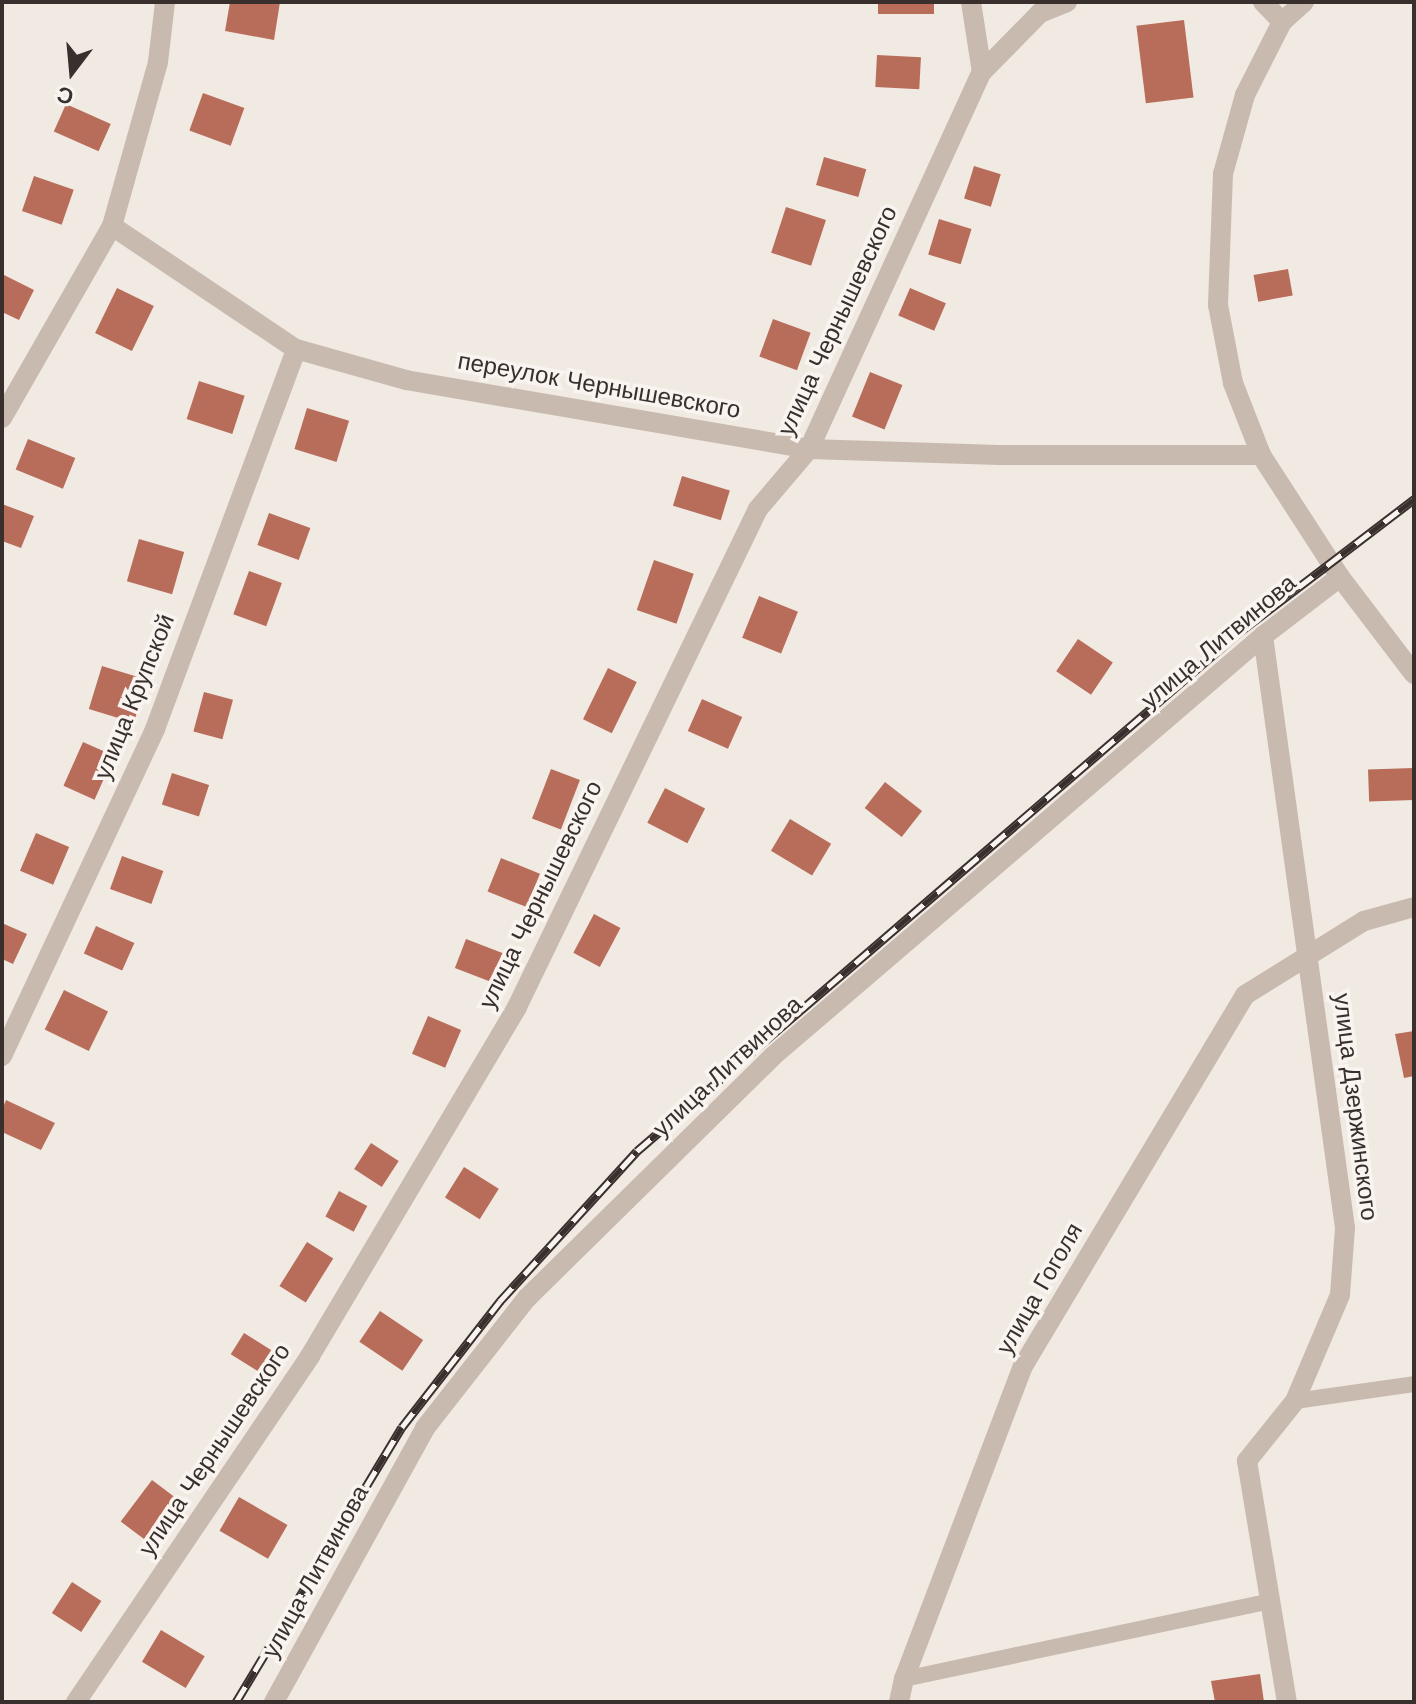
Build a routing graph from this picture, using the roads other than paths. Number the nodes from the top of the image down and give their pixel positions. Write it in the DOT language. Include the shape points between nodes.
graph roads {
  1 [pos="165,2"];
  2 [pos="971,2"];
  3 [pos="1067,2"];
  4 [pos="1263,2"];
  5 [pos="1304,2"];
  6 [pos="1282,22"];
  7 [pos="982,72"];
  8 [pos="112,226"];
  9 [pos="296,349"];
  10 [pos="2,418"];
  11 [pos="809,449"];
  12 [pos="1261,455"];
  13 [pos="1340,577"];
  14 [pos="1263,636"];
  15 [pos="1414,674"];
  16 [pos="1414,907"];
  17 [pos="1309,955"];
  18 [pos="2,1056"];
  19 [pos="1414,1384"];
  20 [pos="1295,1401"];
  21 [pos="1270,1601"];
  22 [pos="904,1679"];
  23 [pos="76,1702"];
  24 [pos="274,1702"];
  25 [pos="899,1702"];
  26 [pos="1287,1702"];
  1 -- 8 [label="street" via="158,62"];
  2 -- 7 [label="street"];
  3 -- 7 [label="street, улица Чернышевского" via="1040,13"];
  4 -- 6 [label="street"];
  5 -- 6 [label="street"];
  6 -- 12 [label="street" via="1245,95 1223,174 1218,305 1233,383"];
  7 -- 11 [label="street, улица Чернышевского"];
  8 -- 9 [label="street, переулок Чернышевского"];
  8 -- 10 [label="street"];
  9 -- 11 [label="street, переулок Чернышевского" via="406,380"];
  9 -- 18 [label="street, улица Крупской" via="155,729"];
  11 -- 12 [label="street, переулок Чернышевского"];
  11 -- 23 [label="street, улица Чернышевского" via="758,509 509,1021 310,1356"];
  12 -- 13 [label="street"];
  13 -- 14 [label="street, улица Литвинова"];
  13 -- 15 [label="street"];
  14 -- 17 [label="street, улица Дзержинского"];
  14 -- 24 [label="street, улица Литвинова" via="773,1056 527,1298 425,1428"];
  16 -- 17 [label="street, улица Гоголя" via="1364,921"];
  17 -- 20 [label="street, улица Дзержинского" via="1345,1228 1340,1295"];
  17 -- 22 [label="street, улица Гоголя" via="1245,995 1023,1366"];
  19 -- 20 [label="lane"];
  20 -- 21 [label="street, улица Дзержинского" via="1247,1461"];
  21 -- 22 [label="lane"];
  21 -- 26 [label="street, улица Дзержинского"];
  22 -- 25 [label="street, улица Гоголя"];
}
